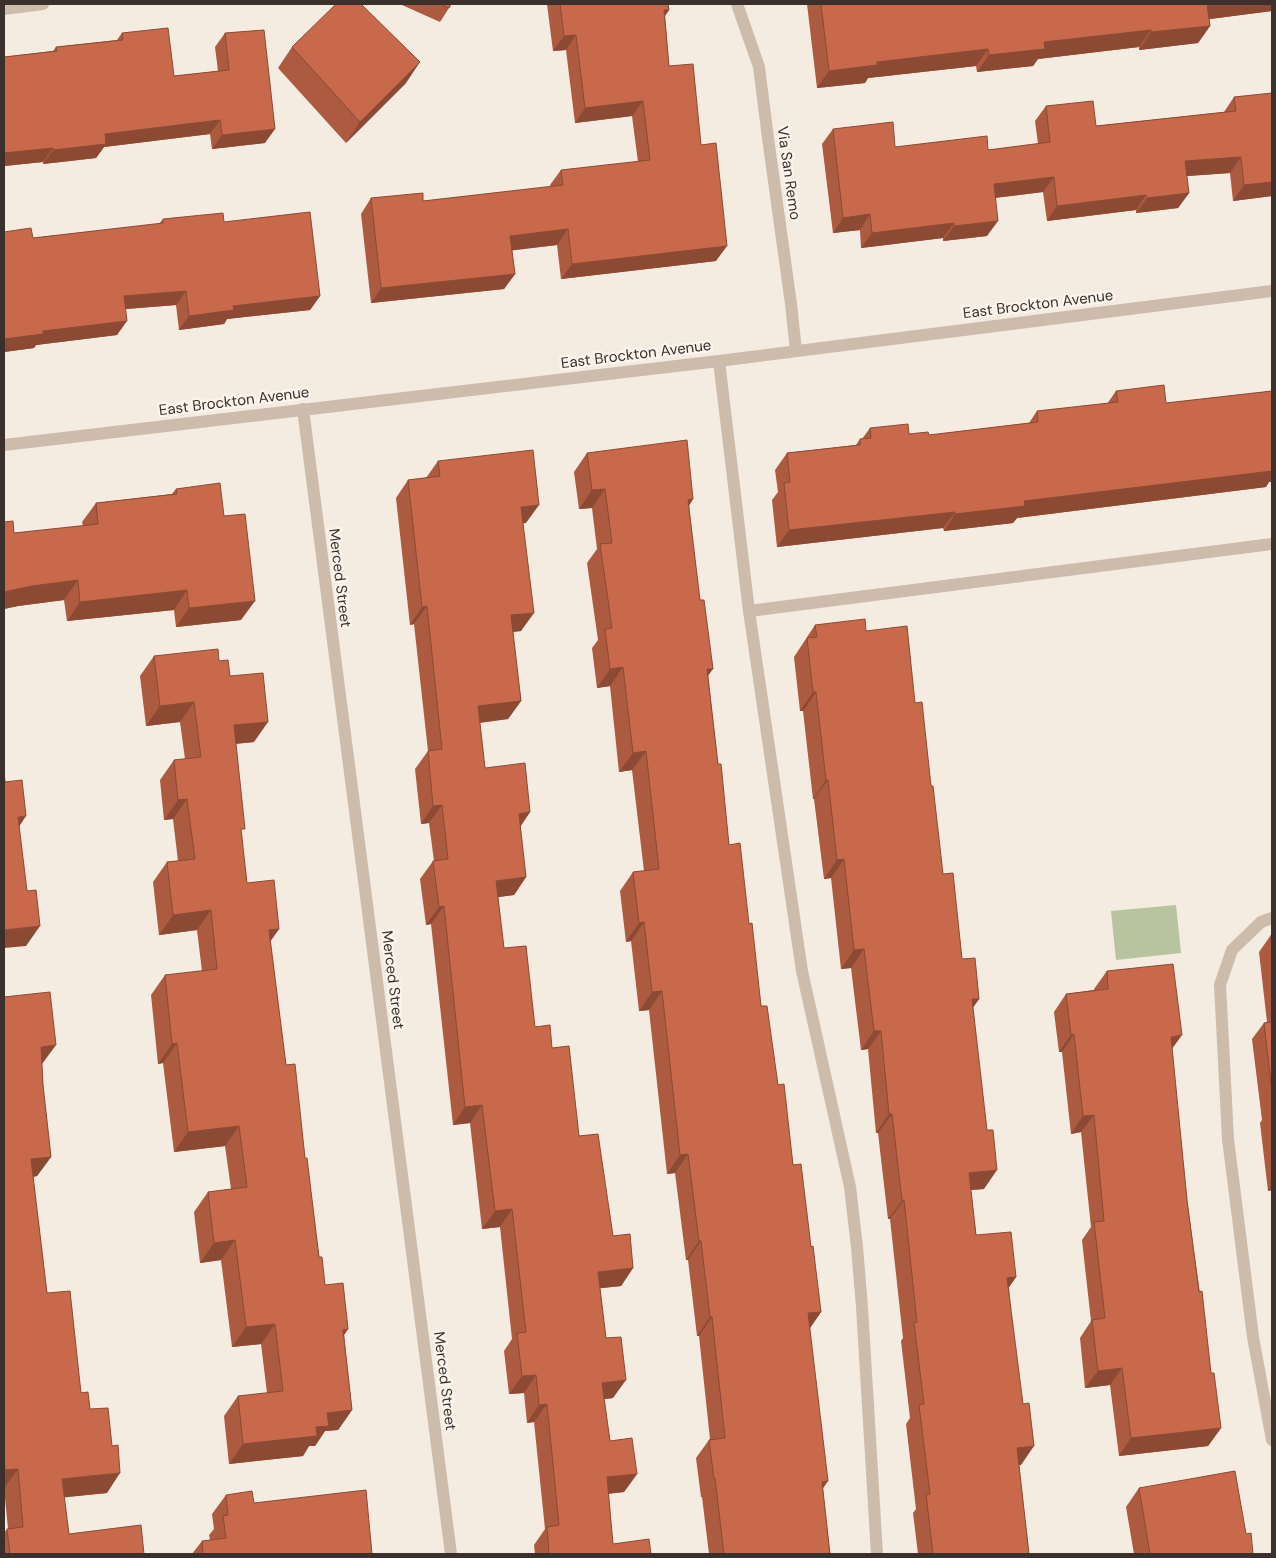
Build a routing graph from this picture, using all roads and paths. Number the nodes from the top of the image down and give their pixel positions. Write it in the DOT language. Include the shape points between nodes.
graph roads {
  1 [pos="43,4"];
  2 [pos="737,4"];
  3 [pos="4,8"];
  4 [pos="1272,291"];
  5 [pos="796,351"];
  6 [pos="719,361"];
  7 [pos="303,410"];
  8 [pos="4,445"];
  9 [pos="1272,544"];
  10 [pos="749,611"];
  11 [pos="1272,918"];
  12 [pos="1272,1440"];
  13 [pos="451,1554"];
  14 [pos="877,1554"];
  1 -- 3 [label="street"];
  2 -- 5 [label="street, Via San Remo" via="759,67"];
  4 -- 5 [label="street, East Brockton Avenue"];
  5 -- 6 [label="street, East Brockton Avenue"];
  6 -- 7 [label="street, East Brockton Avenue"];
  6 -- 10 [label="street"];
  7 -- 8 [label="street, East Brockton Avenue"];
  7 -- 13 [label="street, Merced Street"];
  9 -- 10 [label="street"];
  10 -- 14 [label="street" via="802,971 850,1187 862,1307"];
  11 -- 12 [label="street" via="1260,922 1232,950 1220,985 1228,1139 1253,1337"];
}
